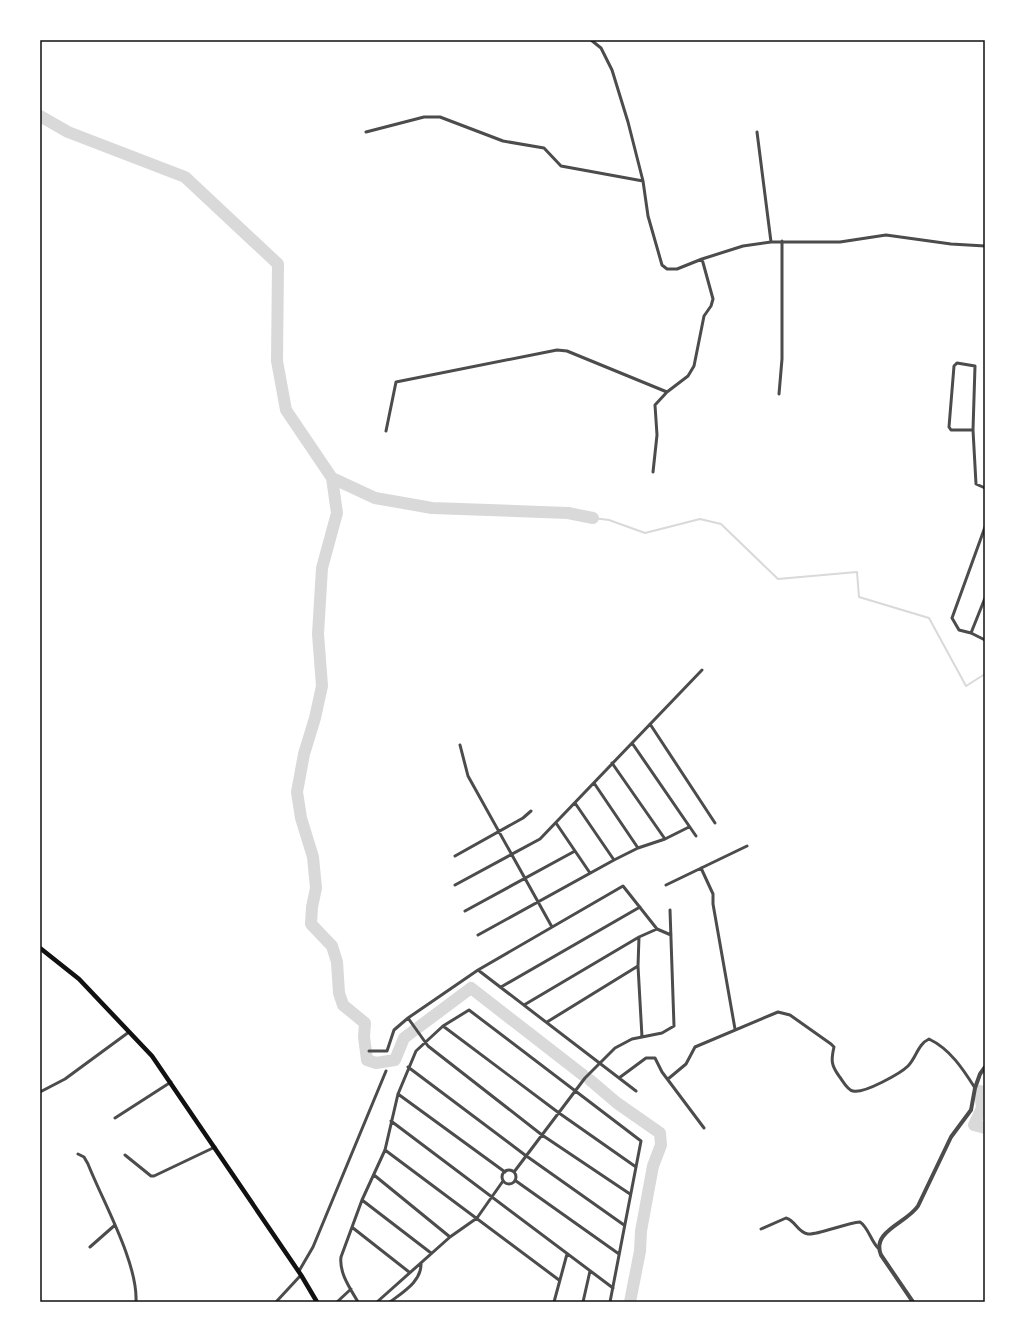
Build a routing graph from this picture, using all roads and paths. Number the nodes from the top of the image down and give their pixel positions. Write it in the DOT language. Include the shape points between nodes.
graph roads {
  1 [pos="591,40"];
  2 [pos="366,132"];
  3 [pos="757,132"];
  4 [pos="643,181"];
  5 [pos="782,241"];
  6 [pos="771,242"];
  7 [pos="985,246"];
  8 [pos="702,259"];
  9 [pos="667,392"];
  10 [pos="778,394"];
  11 [pos="973,430"];
  12 [pos="386,431"];
  13 [pos="653,472"];
  14 [pos="985,488"];
  15 [pos="985,527"];
  16 [pos="985,598"];
  17 [pos="971,633"];
  18 [pos="985,640"];
  19 [pos="702,670"];
  20 [pos="650,724"];
  21 [pos="632,743"];
  22 [pos="460,745"];
  23 [pos="612,763"];
  24 [pos="594,783"];
  25 [pos="575,803"];
  26 [pos="532,811"];
  27 [pos="556,823"];
  28 [pos="715,823"];
  29 [pos="689,827"];
  30 [pos="499,831"];
  31 [pos="696,836"];
  32 [pos="665,840"];
  33 [pos="746,846"];
  34 [pos="638,848"];
  35 [pos="575,851"];
  36 [pos="512,855"];
  37 [pos="455,856"];
  38 [pos="614,860"];
  39 [pos="701,868"];
  40 [pos="590,873"];
  41 [pos="525,878"];
  42 [pos="455,885"];
  43 [pos="666,885"];
  44 [pos="538,902"];
  45 [pos="640,907"];
  46 [pos="670,910"];
  47 [pos="465,911"];
  48 [pos="552,927"];
  49 [pos="657,929"];
  50 [pos="478,935"];
  51 [pos="671,935"];
  52 [pos="639,937"];
  53 [pos="40,948"];
  54 [pos="638,966"];
  55 [pos="478,970"];
  56 [pos="501,987"];
  57 [pos="524,1005"];
  58 [pos="408,1018"];
  59 [pos="547,1022"];
  60 [pos="443,1026"];
  61 [pos="735,1029"];
  62 [pos="129,1032"];
  63 [pos="642,1037"];
  64 [pos="425,1042"];
  65 [pos="369,1051"];
  66 [pos="600,1062"];
  67 [pos="408,1067"];
  68 [pos="985,1067"];
  69 [pos="386,1071"];
  70 [pos="620,1078"];
  71 [pos="668,1079"];
  72 [pos="171,1082"];
  73 [pos="975,1088"];
  74 [pos="575,1090"];
  75 [pos="40,1092"];
  76 [pos="636,1092"];
  77 [pos="398,1094"];
  78 [pos="559,1114"];
  79 [pos="115,1118"];
  80 [pos="391,1121"];
  81 [pos="704,1128"];
  82 [pos="542,1135"];
  83 [pos="215,1147"];
  84 [pos="385,1150"];
  85 [pos="78,1154"];
  86 [pos="125,1155"];
  87 [pos="526,1155"];
  88 [pos="636,1167"];
  89 [pos="504,1172"];
  90 [pos="514,1172"];
  91 [pos="374,1175"];
  92 [pos="503,1181"];
  93 [pos="516,1181"];
  94 [pos="630,1194"];
  95 [pos="493,1197"];
  96 [pos="362,1200"];
  97 [pos="477,1218"];
  98 [pos="115,1225"];
  99 [pos="624,1225"];
  100 [pos="353,1228"];
  101 [pos="761,1229"];
  102 [pos="450,1236"];
  103 [pos="90,1247"];
  104 [pos="878,1248"];
  105 [pos="432,1254"];
  106 [pos="567,1254"];
  107 [pos="619,1254"];
  108 [pos="421,1263"];
  109 [pos="590,1271"];
  110 [pos="409,1272"];
  111 [pos="300,1273"];
  112 [pos="559,1280"];
  113 [pos="613,1288"];
  114 [pos="350,1289"];
  115 [pos="136,1302"];
  116 [pos="276,1302"];
  117 [pos="317,1302"];
  118 [pos="337,1302"];
  119 [pos="358,1302"];
  120 [pos="377,1302"];
  121 [pos="390,1302"];
  122 [pos="554,1302"];
  123 [pos="583,1302"];
  124 [pos="610,1302"];
  125 [pos="912,1302"];
  1 -- 4 [label="street" via="600,48 612,70"];
  2 -- 4 [label="street" via="424,117 440,117 503,141 544,148 561,166"];
  3 -- 6 [label="street"];
  4 -- 8 [label="street" via="648,216 662,265 667,269 677,269"];
  5 -- 6 [label="street"];
  5 -- 7 [label="street" via="840,242 886,235"];
  5 -- 10 [label="street" via="782,359"];
  6 -- 8 [label="street" via="743,246"];
  8 -- 9 [label="street" via="713,299 704,316 694,366 688,376"];
  9 -- 12 [label="street" via="557,350 396,382"];
  9 -- 13 [label="street" via="655,405 657,435"];
  11 -- 11 [label="street" via="975,366 957,363 954,366 949,427 951,430"];
  11 -- 14 [label="street" via="976,484"];
  15 -- 17 [label="street" via="952,618 959,630"];
  16 -- 17 [label="street"];
  17 -- 18 [label="street"];
  19 -- 20 [label="street"];
  20 -- 21 [label="street"];
  20 -- 28 [label="street"];
  21 -- 23 [label="street"];
  21 -- 29 [label="street"];
  22 -- 30 [label="street" via="468,776"];
  23 -- 24 [label="street"];
  23 -- 32 [label="street"];
  24 -- 25 [label="street"];
  24 -- 34 [label="street"];
  25 -- 27 [label="street"];
  25 -- 38 [label="street"];
  26 -- 30 [label="street"];
  27 -- 35 [label="street"];
  27 -- 36 [label="street" via="540,839"];
  29 -- 31 [label="street"];
  29 -- 32 [label="street"];
  30 -- 36 [label="street"];
  30 -- 37 [label="street"];
  32 -- 34 [label="street"];
  33 -- 39 [label="street"];
  34 -- 38 [label="street"];
  35 -- 40 [label="street"];
  35 -- 41 [label="street"];
  36 -- 41 [label="street"];
  36 -- 42 [label="street"];
  38 -- 40 [label="street"];
  39 -- 43 [label="street"];
  39 -- 61 [label="street" via="713,894"];
  40 -- 44 [label="street"];
  41 -- 44 [label="street"];
  41 -- 47 [label="street"];
  44 -- 48 [label="street"];
  44 -- 50 [label="street"];
  45 -- 48 [label="street" via="623,886"];
  45 -- 49 [label="street"];
  45 -- 56 [label="street"];
  46 -- 51 [label="street"];
  48 -- 55 [label="street"];
  49 -- 51 [label="street"];
  49 -- 52 [label="street"];
  51 -- 63 [label="street" via="674,1026 662,1033"];
  52 -- 54 [label="street"];
  52 -- 57 [label="street"];
  53 -- 62 [label="main road" via="79,979"];
  54 -- 59 [label="street"];
  54 -- 63 [label="street"];
  55 -- 56 [label="street"];
  55 -- 58 [label="street"];
  56 -- 57 [label="street"];
  57 -- 59 [label="street"];
  58 -- 64 [label="street"];
  58 -- 65 [label="street" via="394,1030 386,1051"];
  59 -- 66 [label="street"];
  60 -- 64 [label="street"];
  60 -- 74 [label="street" via="470,1010"];
  60 -- 78 [label="street"];
  61 -- 71 [label="street" via="695,1047 686,1064"];
  61 -- 73 [label="street" via="778,1012 790,1015 834,1047 832,1066 847,1087 862,1092 901,1072 912,1061 920,1046 929,1039 948,1052"];
  62 -- 72 [label="main road" via="152,1056"];
  62 -- 75 [label="street" via="65,1079"];
  63 -- 66 [label="street" via="615,1048"];
  64 -- 67 [label="street" via="416,1051"];
  64 -- 82 [label="street"];
  66 -- 70 [label="street"];
  66 -- 74 [label="street"];
  67 -- 77 [label="street"];
  67 -- 87 [label="street"];
  68 -- 73 [label="street"];
  69 -- 111 [label="street"];
  70 -- 71 [label="street" via="651,1057 655,1058"];
  70 -- 76 [label="street"];
  71 -- 81 [label="street"];
  72 -- 79 [label="street"];
  72 -- 83 [label="main road"];
  73 -- 104 [label="street" via="971,1110 951,1136 914,1213 884,1234"];
  74 -- 78 [label="street"];
  74 -- 88 [label="street" via="640,1141"];
  77 -- 80 [label="street"];
  77 -- 89 [label="street"];
  78 -- 82 [label="street"];
  78 -- 88 [label="street"];
  80 -- 84 [label="street"];
  80 -- 95 [label="street"];
  82 -- 87 [label="street"];
  82 -- 94 [label="street"];
  83 -- 86 [label="street" via="154,1176"];
  83 -- 111 [label="main road"];
  84 -- 91 [label="street"];
  84 -- 97 [label="street"];
  85 -- 98 [label="street" via="84,1157 88,1164"];
  87 -- 90 [label="street"];
  87 -- 99 [label="street"];
  88 -- 94 [label="street"];
  89 -- 90 [label="street"];
  89 -- 92 [label="street"];
  90 -- 93 [label="street"];
  91 -- 96 [label="street"];
  91 -- 102 [label="street"];
  92 -- 93 [label="street" via="510,1184"];
  92 -- 95 [label="street"];
  93 -- 107 [label="street"];
  94 -- 99 [label="street"];
  95 -- 97 [label="street"];
  95 -- 106 [label="street"];
  96 -- 100 [label="street"];
  96 -- 105 [label="street"];
  97 -- 102 [label="street"];
  97 -- 112 [label="street"];
  98 -- 103 [label="street"];
  98 -- 115 [label="street" via="136,1278"];
  99 -- 107 [label="street"];
  100 -- 110 [label="street"];
  100 -- 114 [label="street" via="340,1265"];
  101 -- 104 [label="street" via="786,1218 799,1230 809,1234 860,1222"];
  102 -- 105 [label="street"];
  104 -- 125 [label="street"];
  105 -- 108 [label="street"];
  106 -- 109 [label="street"];
  106 -- 112 [label="street"];
  107 -- 113 [label="street"];
  108 -- 110 [label="street"];
  108 -- 121 [label="street" via="416,1281"];
  109 -- 113 [label="street"];
  109 -- 123 [label="street"];
  110 -- 120 [label="street"];
  111 -- 116 [label="street"];
  111 -- 117 [label="main road"];
  112 -- 122 [label="street"];
  113 -- 124 [label="street"];
  114 -- 118 [label="street"];
  114 -- 119 [label="street"];
}
